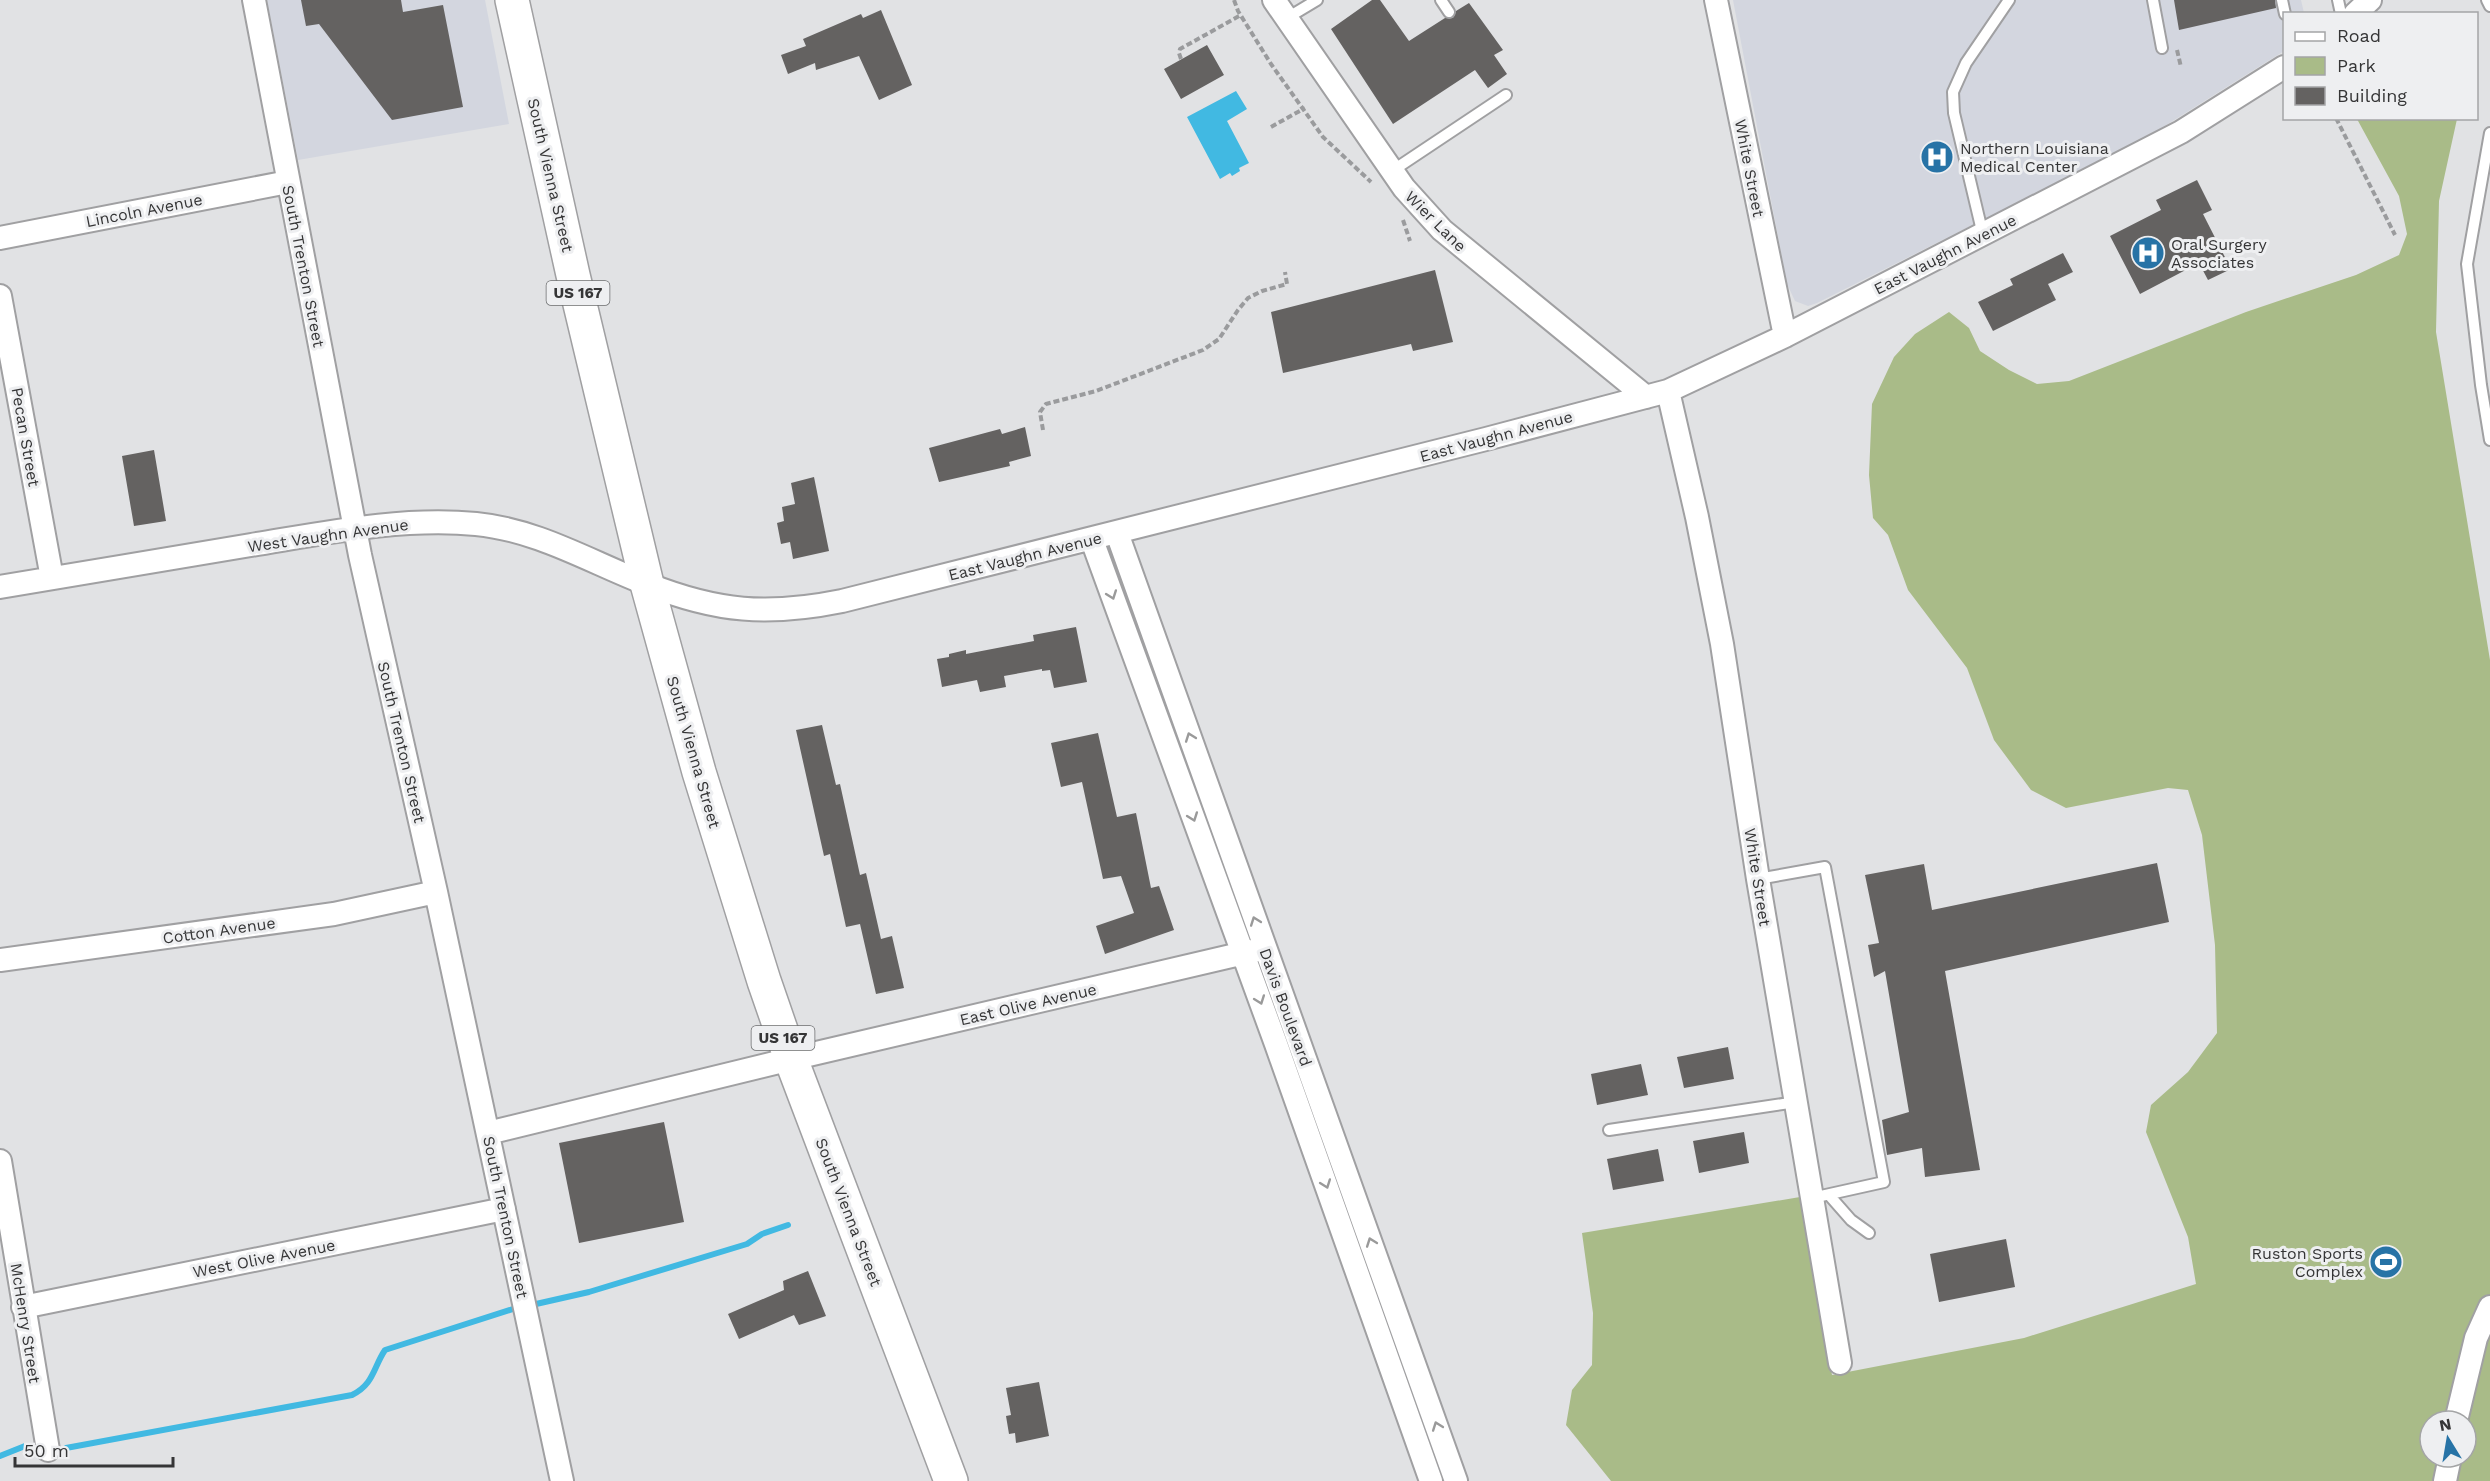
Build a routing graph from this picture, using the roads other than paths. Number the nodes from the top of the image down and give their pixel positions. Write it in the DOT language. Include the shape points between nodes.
graph roads {
  1 [pos="254,0"];
  2 [pos="512,0"];
  3 [pos="1317,0"];
  4 [pos="1441,0"];
  5 [pos="1716,0"];
  6 [pos="2009,0"];
  7 [pos="2153,0"];
  8 [pos="2370,0"];
  9 [pos="2487,0"];
  10 [pos="2490,6"];
  11 [pos="1280,9"];
  12 [pos="1449,12"];
  13 [pos="2357,12"];
  14 [pos="2162,48"];
  15 [pos="2283,69"];
  16 [pos="1506,94"];
  17 [pos="2490,133"];
  18 [pos="1392,171"];
  19 [pos="288,182"];
  20 [pos="1983,235"];
  21 [pos="0,238"];
  22 [pos="0,296"];
  23 [pos="1785,336"];
  24 [pos="1657,394"];
  25 [pos="2490,440"];
  26 [pos="355,528"];
  27 [pos="1117,533"];
  28 [pos="1092,540"];
  29 [pos="52,578"];
  30 [pos="647,584"];
  31 [pos="0,587"];
  32 [pos="1758,879"];
  33 [pos="436,892"];
  34 [pos="1254,951"];
  35 [pos="0,960"];
  36 [pos="790,1059"];
  37 [pos="1796,1102"];
  38 [pos="1609,1130"];
  39 [pos="488,1133"];
  40 [pos="0,1161"];
  41 [pos="1821,1196"];
  42 [pos="504,1209"];
  43 [pos="1869,1233"];
  44 [pos="23,1307"];
  45 [pos="2490,1307"];
  46 [pos="1840,1364"];
  47 [pos="2459,1409"];
  48 [pos="48,1450"];
  49 [pos="562,1481"];
  50 [pos="951,1481"];
  51 [pos="1431,1481"];
  52 [pos="1456,1481"];
  1 -- 19 [label="street, South Trenton Street"];
  2 -- 30 [label="highway, South Vienna Street / US 167"];
  3 -- 11 [label="lane"];
  4 -- 12 [label="lane"];
  5 -- 23 [label="street, White Street"];
  6 -- 20 [label="lane" via="1966,63 1953,92 1954,113"];
  7 -- 14 [label="lane"];
  8 -- 13 [label="street"];
  9 -- 10 [label="lane"];
  11 -- 18 [label="street, Wier Lane"];
  15 -- 20 [label="street, East Vaughn Avenue" via="2181,132"];
  16 -- 18 [label="lane"];
  17 -- 25 [label="lane" via="2468,264"];
  18 -- 24 [label="street, Wier Lane" via="1442,230"];
  19 -- 21 [label="street, Lincoln Avenue"];
  19 -- 26 [label="street, South Trenton Street"];
  20 -- 23 [label="street, East Vaughn Avenue"];
  22 -- 29 [label="street, Pecan Street"];
  23 -- 24 [label="street, East Vaughn Avenue"];
  24 -- 27 [label="street, East Vaughn Avenue"];
  24 -- 32 [label="street, White Street" via="1697,517 1722,644"];
  26 -- 29 [label="street, West Vaughn Avenue"];
  26 -- 30 [label="street, West Vaughn Avenue" via="431,522 519,531"];
  26 -- 33 [label="street, South Trenton Street"];
  27 -- 28 [label="street, East Vaughn Avenue"];
  34 -- 27 [label="street, Davis Boulevard, one-way"];
  28 -- 30 [label="street, East Vaughn Avenue" via="812,607 750,611 713,605"];
  28 -- 34 [label="street, Davis Boulevard, one-way"];
  29 -- 31 [label="street, West Vaughn Avenue"];
  30 -- 36 [label="highway, South Vienna Street / US 167" via="703,783"];
  32 -- 37 [label="street, White Street"];
  32 -- 41 [label="lane" via="1825,867 1884,1182"];
  33 -- 35 [label="street, Cotton Avenue" via="334,914"];
  33 -- 39 [label="street, South Trenton Street"];
  34 -- 36 [label="street, East Olive Avenue"];
  34 -- 51 [label="street, Davis Boulevard, one-way"];
  52 -- 34 [label="street, Davis Boulevard, one-way"];
  36 -- 39 [label="street"];
  36 -- 50 [label="highway, South Vienna Street / US 167"];
  37 -- 38 [label="lane"];
  37 -- 41 [label="street, White Street"];
  39 -- 42 [label="street, South Trenton Street"];
  40 -- 44 [label="street, McHenry Street"];
  41 -- 43 [label="lane"];
  41 -- 46 [label="street, White Street"];
  42 -- 44 [label="street, West Olive Avenue"];
  42 -- 49 [label="street, South Trenton Street"];
  44 -- 48 [label="street, McHenry Street"];
  45 -- 47 [label="street" via="2476,1338"];
}
